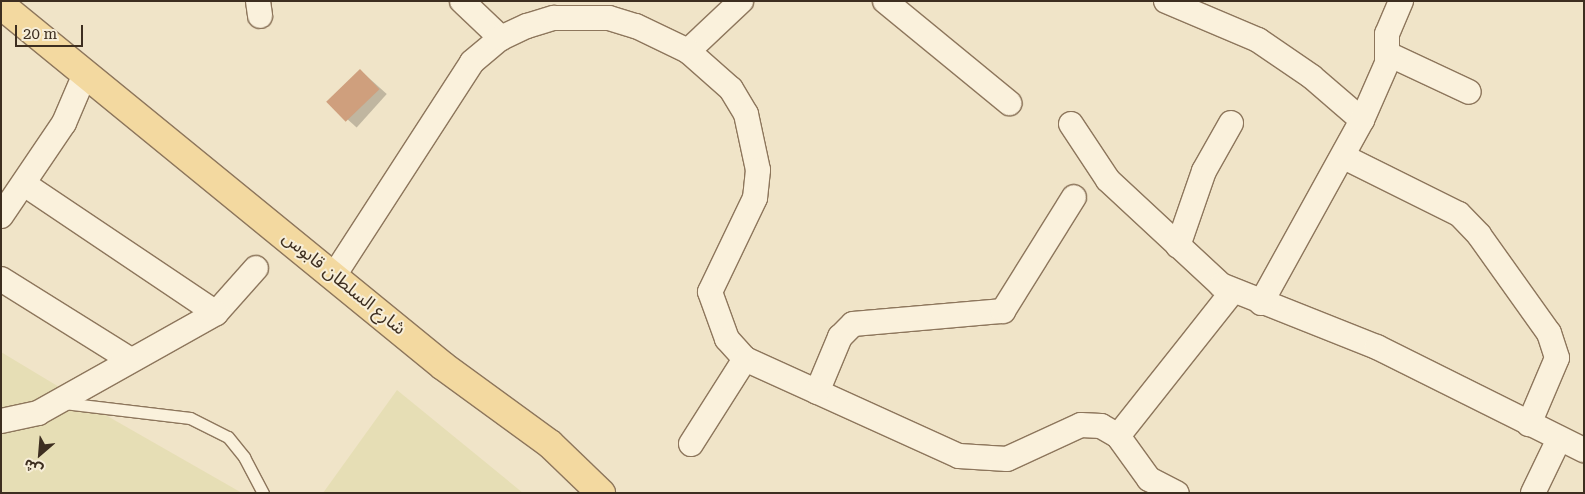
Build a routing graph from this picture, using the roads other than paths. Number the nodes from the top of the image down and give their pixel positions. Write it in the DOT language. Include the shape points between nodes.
graph roads {
  1 [pos="462,1"];
  2 [pos="741,1"];
  3 [pos="885,1"];
  4 [pos="1166,1"];
  5 [pos="1401,1"];
  6 [pos="1,4"];
  7 [pos="911,10"];
  8 [pos="1,25"];
  9 [pos="501,38"];
  10 [pos="688,51"];
  11 [pos="1388,54"];
  12 [pos="84,76"];
  13 [pos="1469,92"];
  14 [pos="1008,103"];
  15 [pos="1362,120"];
  16 [pos="1231,123"];
  17 [pos="1071,124"];
  18 [pos="1344,157"];
  19 [pos="24,184"];
  20 [pos="1074,197"];
  21 [pos="1,216"];
  22 [pos="1178,246"];
  23 [pos="256,268"];
  24 [pos="335,274"];
  25 [pos="1,279"];
  26 [pos="1232,292"];
  27 [pos="1261,303"];
  28 [pos="216,313"];
  29 [pos="129,359"];
  30 [pos="745,359"];
  31 [pos="817,392"];
  32 [pos="55,402"];
  33 [pos="1,420"];
  34 [pos="1529,424"];
  35 [pos="1118,436"];
  36 [pos="1559,439"];
  37 [pos="691,444"];
  38 [pos="1584,450"];
  39 [pos="1140,481"];
  40 [pos="263,493"];
  41 [pos="601,493"];
  42 [pos="1176,493"];
  43 [pos="1533,493"];
  1 -- 9 [label="street"];
  2 -- 10 [label="street"];
  3 -- 7 [label="street"];
  4 -- 15 [label="street" via="1258,40 1312,77"];
  5 -- 11 [label="street" via="1389,25"];
  6 -- 12 [label="main road, شارع السلطان قابوس"];
  7 -- 14 [label="street"];
  8 -- 12 [label="main road, شارع السلطان قابوس"];
  9 -- 10 [label="street" via="527,26 581,16 636,26"];
  9 -- 24 [label="street" via="472,62"];
  10 -- 30 [label="street" via="731,89 755,141 755,198 710,292 727,339"];
  11 -- 13 [label="street"];
  11 -- 15 [label="street"];
  12 -- 19 [label="street" via="64,123"];
  12 -- 24 [label="main road, شارع السلطان قابوس"];
  15 -- 18 [label="street"];
  16 -- 22 [label="street" via="1204,171"];
  17 -- 22 [label="street" via="1108,180"];
  18 -- 27 [label="street"];
  18 -- 34 [label="street" via="1459,214 1479,235 1549,333 1557,358"];
  19 -- 21 [label="street"];
  19 -- 28 [label="street"];
  20 -- 31 [label="street" via="1003,311 853,324 840,337"];
  22 -- 26 [label="street"];
  23 -- 28 [label="street"];
  24 -- 41 [label="main road, شارع السلطان قابوس" via="443,366 550,444"];
  25 -- 29 [label="street"];
  26 -- 27 [label="street"];
  26 -- 35 [label="street"];
  27 -- 34 [label="street" via="1370,343"];
  28 -- 29 [label="street"];
  29 -- 32 [label="street"];
  30 -- 31 [label="street"];
  30 -- 37 [label="street"];
  31 -- 35 [label="street" via="945,450 983,460 1029,453 1081,425 1101,426"];
  32 -- 33 [label="street" via="38,413"];
  32 -- 40 [label="lane" via="190,418 228,437 244,457"];
  34 -- 36 [label="street"];
  35 -- 39 [label="street"];
  36 -- 38 [label="street"];
  36 -- 43 [label="street"];
  39 -- 42 [label="street"];
}
